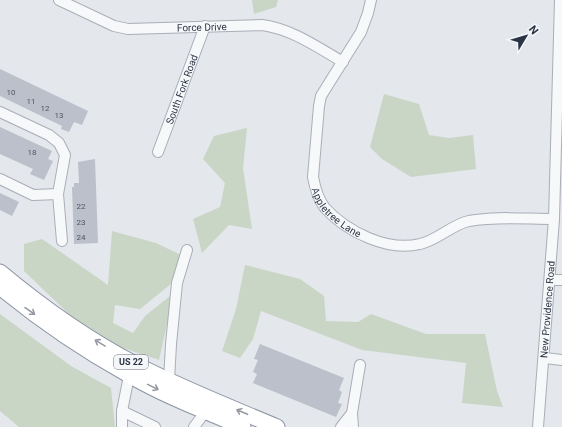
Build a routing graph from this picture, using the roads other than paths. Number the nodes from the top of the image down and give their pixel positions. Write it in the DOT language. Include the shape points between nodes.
graph roads {
  1 [pos="59,0"];
  2 [pos="370,0"];
  3 [pos="560,0"];
  4 [pos="205,26"];
  5 [pos="343,62"];
  6 [pos="0,112"];
  7 [pos="158,152"];
  8 [pos="0,179"];
  9 [pos="58,194"];
  10 [pos="554,219"];
  11 [pos="62,241"];
  12 [pos="187,250"];
  13 [pos="0,272"];
  14 [pos="551,280"];
  15 [pos="562,280"];
  16 [pos="0,287"];
  17 [pos="545,358"];
  18 [pos="562,360"];
  19 [pos="360,365"];
  20 [pos="129,376"];
  21 [pos="169,380"];
  22 [pos="122,411"];
  23 [pos="205,412"];
  24 [pos="352,413"];
  25 [pos="223,423"];
  26 [pos="122,427"];
  27 [pos="155,427"];
  28 [pos="194,427"];
  29 [pos="243,427"];
  30 [pos="277,427"];
  31 [pos="341,427"];
  32 [pos="353,427"];
  33 [pos="538,427"];
  1 -- 4 [label="street, Force Drive" via="128,30"];
  2 -- 5 [label="street, Appletree Lane" via="360,32"];
  3 -- 10 [label="street, New Providence Road"];
  4 -- 5 [label="street, Force Drive" via="274,27 287,31"];
  4 -- 7 [label="street, South Fork Road"];
  5 -- 10 [label="street, Appletree Lane" via="321,96 313,177 319,199 333,215 379,243 400,247 433,240 453,227 467,222"];
  6 -- 9 [label="street" via="49,134 59,143 65,155"];
  8 -- 9 [label="street" via="33,195"];
  9 -- 11 [label="street"];
  10 -- 14 [label="street, New Providence Road"];
  12 -- 21 [label="street" via="177,283"];
  21 -- 13 [label="highway, US 22, one-way" via="135,364 79,331"];
  14 -- 15 [label="street"];
  14 -- 17 [label="street, New Providence Road"];
  16 -- 20 [label="highway, US 22, one-way" via="73,341"];
  17 -- 18 [label="street"];
  17 -- 33 [label="street, New Providence Road"];
  19 -- 24 [label="street"];
  20 -- 22 [label="street"];
  20 -- 23 [label="highway, US 22, one-way"];
  30 -- 21 [label="highway, US 22, one-way"];
  22 -- 26 [label="street"];
  22 -- 27 [label="street"];
  23 -- 25 [label="highway, US 22"];
  23 -- 28 [label="street"];
  24 -- 31 [label="street"];
  24 -- 32 [label="street"];
  25 -- 29 [label="highway, US 22"];
}
